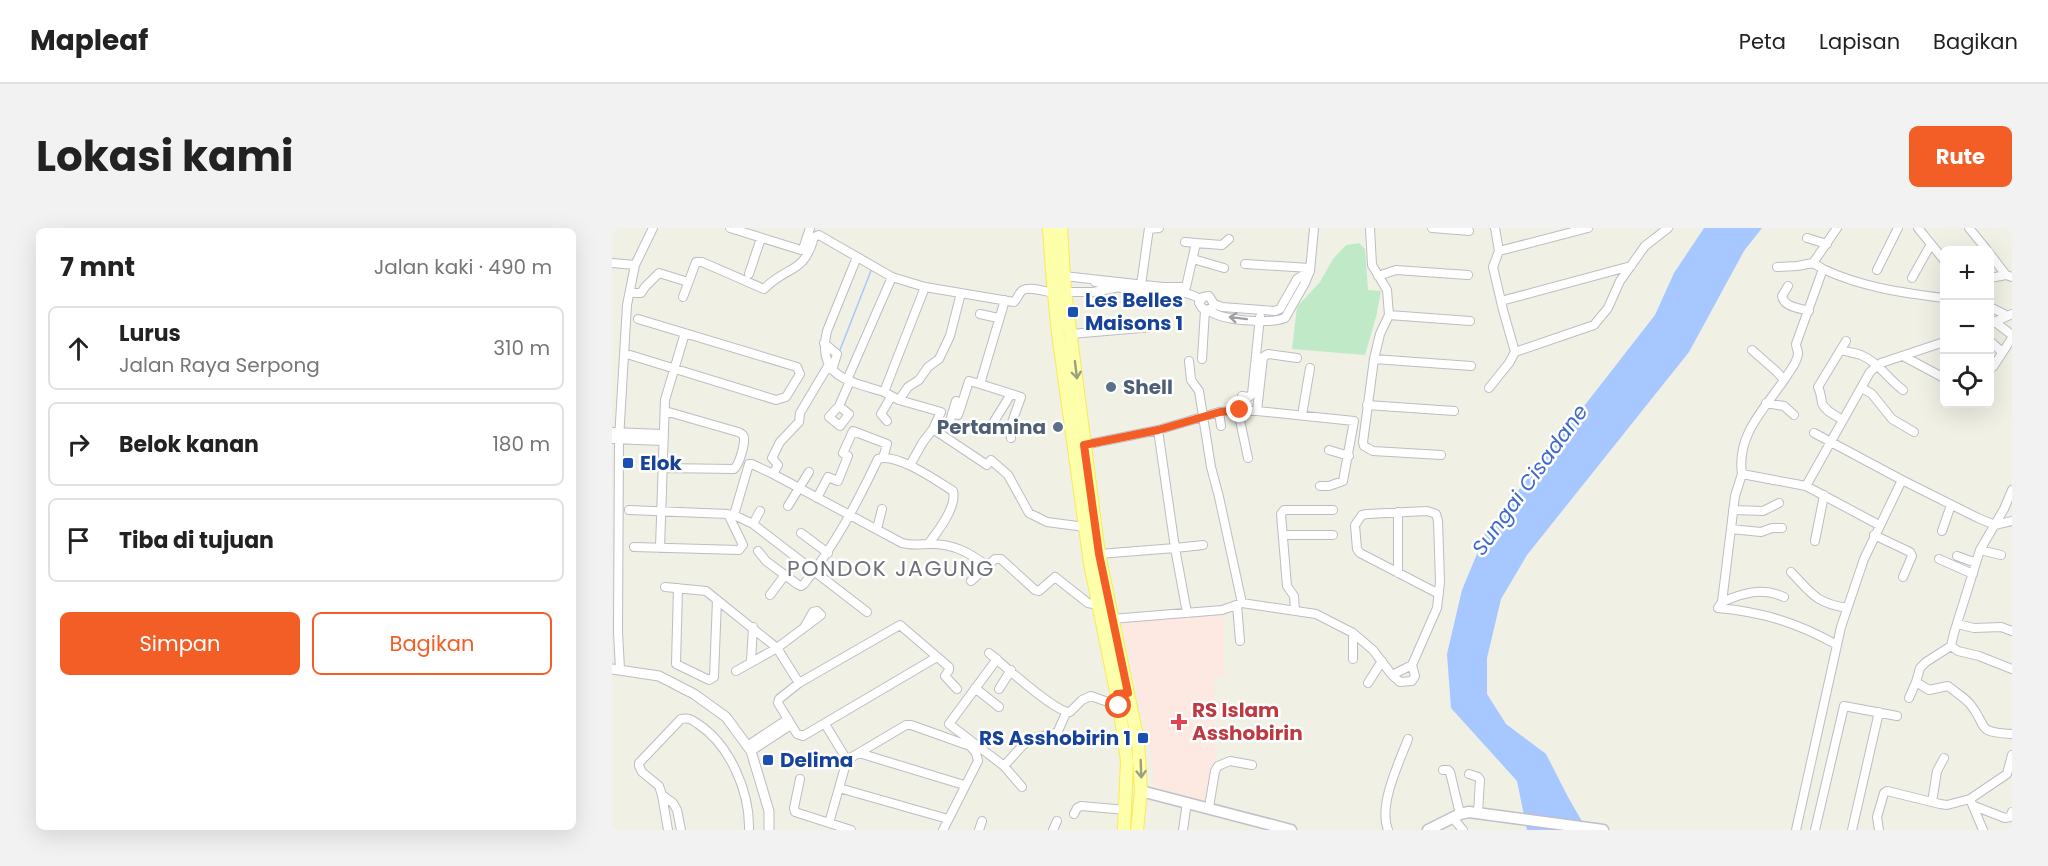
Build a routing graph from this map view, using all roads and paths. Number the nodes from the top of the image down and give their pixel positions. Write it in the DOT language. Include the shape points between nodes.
graph roads {
  1 [pos="653,228"];
  2 [pos="730,228"];
  3 [pos="810,228"];
  4 [pos="1049,228"];
  5 [pos="1061,228"];
  6 [pos="1149,228"];
  7 [pos="1160,228"];
  8 [pos="1314,228"];
  9 [pos="1370,228"];
  10 [pos="1432,228"];
  11 [pos="1495,228"];
  12 [pos="1588,228"];
  13 [pos="1668,228"];
  14 [pos="1837,228"];
  15 [pos="1898,228"];
  16 [pos="1918,228"];
  17 [pos="1969,228"];
  18 [pos="1470,231"];
  19 [pos="760,238"];
  20 [pos="1807,238"];
  21 [pos="1229,239"];
  22 [pos="1185,242"];
  23 [pos="1196,243"];
  24 [pos="1827,244"];
  25 [pos="1931,244"];
  26 [pos="1984,246"];
  27 [pos="1499,251"];
  28 [pos="1057,254"];
  29 [pos="1940,255"];
  30 [pos="612,256"];
  31 [pos="857,257"];
  32 [pos="1193,259"];
  33 [pos="1994,260"];
  34 [pos="616,263"];
  35 [pos="1813,263"];
  36 [pos="1245,264"];
  37 [pos="635,265"];
  38 [pos="1631,266"];
  39 [pos="1777,267"];
  40 [pos="1224,268"];
  41 [pos="1823,269"];
  42 [pos="1310,270"];
  43 [pos="1877,270"];
  44 [pos="749,274"];
  45 [pos="1468,275"];
  46 [pos="1378,276"];
  47 [pos="2009,276"];
  48 [pos="892,277"];
  49 [pos="1912,278"];
  50 [pos="1994,278"];
  51 [pos="688,282"];
  52 [pos="1062,285"];
  53 [pos="1141,285"];
  54 [pos="1788,286"];
  55 [pos="925,287"];
  56 [pos="630,293"];
  57 [pos="960,293"];
  58 [pos="683,297"];
  59 [pos="1940,297"];
  60 [pos="1200,299"];
  61 [pos="1005,300"];
  62 [pos="1501,301"];
  63 [pos="1209,308"];
  64 [pos="1994,309"];
  65 [pos="1261,311"];
  66 [pos="1809,311"];
  67 [pos="980,314"];
  68 [pos="2009,314"];
  69 [pos="1389,315"];
  70 [pos="998,318"];
  71 [pos="638,319"];
  72 [pos="1260,321"];
  73 [pos="1470,321"];
  74 [pos="1994,322"];
  75 [pos="1994,324"];
  76 [pos="1165,326"];
  77 [pos="685,333"];
  78 [pos="1071,334"];
  79 [pos="2012,336"];
  80 [pos="1846,341"];
  81 [pos="1940,343"];
  82 [pos="1994,345"];
  83 [pos="1752,350"];
  84 [pos="1841,350"];
  85 [pos="1515,352"];
  86 [pos="2002,352"];
  87 [pos="630,355"];
  88 [pos="1903,356"];
  89 [pos="1202,358"];
  90 [pos="1297,358"];
  91 [pos="1374,359"];
  92 [pos="1188,361"];
  93 [pos="1877,365"];
  94 [pos="1994,365"];
  95 [pos="1471,366"];
  96 [pos="830,368"];
  97 [pos="1310,368"];
  98 [pos="674,369"];
  99 [pos="1940,376"];
  100 [pos="848,380"];
  101 [pos="1784,380"];
  102 [pos="980,384"];
  103 [pos="1489,388"];
  104 [pos="1862,388"];
  105 [pos="1903,390"];
  106 [pos="1011,394"];
  107 [pos="891,396"];
  108 [pos="1242,396"];
  109 [pos="1766,403"];
  110 [pos="963,404"];
  111 [pos="1367,405"];
  112 [pos="839,406"];
  113 [pos="665,411"];
  114 [pos="1238,411"];
  115 [pos="1257,411"];
  116 [pos="1455,411"];
  117 [pos="1220,412"];
  118 [pos="958,415"];
  119 [pos="1302,415"];
  120 [pos="1794,415"];
  121 [pos="1202,417"];
  122 [pos="1843,420"];
  123 [pos="887,421"];
  124 [pos="949,424"];
  125 [pos="1221,426"];
  126 [pos="990,428"];
  127 [pos="933,429"];
  128 [pos="1158,430"];
  129 [pos="1914,432"];
  130 [pos="1815,433"];
  131 [pos="616,436"];
  132 [pos="663,437"];
  133 [pos="1011,438"];
  134 [pos="1832,441"];
  135 [pos="1084,445"];
  136 [pos="1329,450"];
  137 [pos="1441,455"];
  138 [pos="1349,456"];
  139 [pos="883,458"];
  140 [pos="1248,458"];
  141 [pos="910,465"];
  142 [pos="662,468"];
  143 [pos="809,472"];
  144 [pos="773,474"];
  145 [pos="1742,474"];
  146 [pos="1902,480"];
  147 [pos="1320,486"];
  148 [pos="1806,486"];
  149 [pos="800,488"];
  150 [pos="2012,490"];
  151 [pos="1824,495"];
  152 [pos="817,498"];
  153 [pos="1779,503"];
  154 [pos="1951,505"];
  155 [pos="788,506"];
  156 [pos="882,509"];
  157 [pos="629,510"];
  158 [pos="661,510"];
  159 [pos="1334,510"];
  160 [pos="1733,510"];
  161 [pos="760,511"];
  162 [pos="1398,512"];
  163 [pos="851,516"];
  164 [pos="2012,521"];
  165 [pos="753,524"];
  166 [pos="1879,525"];
  167 [pos="1995,525"];
  168 [pos="1084,527"];
  169 [pos="1731,528"];
  170 [pos="1782,528"];
  171 [pos="877,529"];
  172 [pos="1942,531"];
  173 [pos="801,533"];
  174 [pos="1283,535"];
  175 [pos="1333,535"];
  176 [pos="1874,535"];
  177 [pos="1815,541"];
  178 [pos="929,543"];
  179 [pos="1203,545"];
  180 [pos="634,547"];
  181 [pos="660,548"];
  182 [pos="1175,548"];
  183 [pos="1980,550"];
  184 [pos="758,551"];
  185 [pos="828,553"];
  186 [pos="1099,554"];
  187 [pos="2001,555"];
  188 [pos="1957,556"];
  189 [pos="1939,559"];
  190 [pos="1976,563"];
  191 [pos="987,566"];
  192 [pos="815,571"];
  193 [pos="1791,572"];
  194 [pos="1398,573"];
  195 [pos="1973,574"];
  196 [pos="785,575"];
  197 [pos="1903,577"];
  198 [pos="971,581"];
  199 [pos="665,587"];
  200 [pos="678,588"];
  201 [pos="770,594"];
  202 [pos="1438,594"];
  203 [pos="1784,597"];
  204 [pos="717,600"];
  205 [pos="1722,602"];
  206 [pos="1098,604"];
  207 [pos="1239,604"];
  208 [pos="1848,608"];
  209 [pos="1295,610"];
  210 [pos="867,612"];
  211 [pos="1187,613"];
  212 [pos="1111,619"];
  213 [pos="1957,624"];
  214 [pos="805,626"];
  215 [pos="753,627"];
  216 [pos="2012,631"];
  217 [pos="1353,633"];
  218 [pos="1240,641"];
  219 [pos="1837,645"];
  220 [pos="1952,645"];
  221 [pos="777,648"];
  222 [pos="989,653"];
  223 [pos="936,657"];
  224 [pos="997,659"];
  225 [pos="1353,659"];
  226 [pos="751,661"];
  227 [pos="1382,661"];
  228 [pos="1412,665"];
  229 [pos="616,669"];
  230 [pos="2012,669"];
  231 [pos="1011,670"];
  232 [pos="736,671"];
  233 [pos="1392,675"];
  234 [pos="1916,682"];
  235 [pos="799,683"];
  236 [pos="1368,683"];
  237 [pos="975,688"];
  238 [pos="957,689"];
  239 [pos="999,689"];
  240 [pos="1122,698"];
  241 [pos="1908,698"];
  242 [pos="999,707"];
  243 [pos="1880,712"];
  244 [pos="1066,713"];
  245 [pos="1897,716"];
  246 [pos="790,722"];
  247 [pos="825,724"];
  248 [pos="2012,734"];
  249 [pos="1408,739"];
  250 [pos="749,749"];
  251 [pos="859,753"];
  252 [pos="2011,757"];
  253 [pos="1944,758"];
  254 [pos="847,759"];
  255 [pos="1252,765"];
  256 [pos="1004,766"];
  257 [pos="1443,770"];
  258 [pos="1469,774"];
  259 [pos="2010,777"];
  260 [pos="800,780"];
  261 [pos="964,785"];
  262 [pos="1022,787"];
  263 [pos="839,788"];
  264 [pos="1141,791"];
  265 [pos="663,795"];
  266 [pos="1188,802"];
  267 [pos="1932,802"];
  268 [pos="1972,802"];
  269 [pos="1209,807"];
  270 [pos="1126,810"];
  271 [pos="2012,812"];
  272 [pos="1480,813"];
  273 [pos="1074,814"];
  274 [pos="1456,816"];
  275 [pos="948,819"];
  276 [pos="982,821"];
  277 [pos="1057,821"];
  278 [pos="829,823"];
  279 [pos="1435,828"];
  280 [pos="668,830"];
  281 [pos="681,830"];
  282 [pos="749,830"];
  283 [pos="769,830"];
  284 [pos="851,830"];
  285 [pos="943,830"];
  286 [pos="980,830"];
  287 [pos="1053,830"];
  288 [pos="1125,830"];
  289 [pos="1137,830"];
  290 [pos="1183,830"];
  291 [pos="1291,830"];
  292 [pos="1388,830"];
  293 [pos="1462,830"];
  294 [pos="1603,830"];
  295 [pos="1796,830"];
  296 [pos="1815,830"];
  297 [pos="1852,830"];
  298 [pos="1879,830"];
  299 [pos="1983,830"];
  1 -- 37 [label="street"];
  2 -- 19 [label="street"];
  3 -- 19 [label="street" via="801,250"];
  4 -- 28 [label="main road"];
  5 -- 28 [label="main road"];
  6 -- 7 [label="street"];
  6 -- 53 [label="street"];
  8 -- 42 [label="street"];
  9 -- 46 [label="street" via="1372,265"];
  10 -- 18 [label="street"];
  11 -- 27 [label="street"];
  12 -- 27 [label="street"];
  13 -- 38 [label="street" via="1645,246"];
  14 -- 24 [label="street"];
  15 -- 43 [label="street"];
  16 -- 25 [label="street"];
  17 -- 26 [label="street"];
  19 -- 44 [label="street"];
  20 -- 24 [label="street"];
  21 -- 23 [label="street" via="1222,245"];
  22 -- 23 [label="street"];
  23 -- 32 [label="street"];
  24 -- 35 [label="street"];
  25 -- 29 [label="street"];
  25 -- 49 [label="street"];
  27 -- 62 [label="street" via="1493,267"];
  28 -- 52 [label="main road"];
  28 -- 52 [label="main road"];
  30 -- 34 [label="street"];
  31 -- 48 [label="street"];
  31 -- 51 [label="street" via="816,235 807,257 795,268 779,274 764,289 699,261 694,263"];
  31 -- 96 [label="street" via="824,343 837,355"];
  32 -- 40 [label="street"];
  32 -- 53 [label="street" via="1186,286"];
  33 -- 47 [label="street"];
  34 -- 37 [label="street"];
  35 -- 39 [label="street"];
  35 -- 41 [label="street"];
  36 -- 42 [label="street"];
  37 -- 56 [label="street"];
  38 -- 62 [label="street"];
  38 -- 85 [label="street" via="1594,325"];
  41 -- 59 [label="street" via="1858,283"];
  41 -- 66 [label="street"];
  42 -- 65 [label="street" via="1297,279 1281,309"];
  42 -- 72 [label="street" via="1285,318"];
  45 -- 46 [label="street" via="1396,270"];
  46 -- 69 [label="street" via="1387,290"];
  47 -- 50 [label="street"];
  48 -- 55 [label="street"];
  48 -- 100 [label="street"];
  51 -- 56 [label="street" via="657,273 641,294"];
  51 -- 58 [label="street"];
  52 -- 53 [label="street" via="1106,279"];
  52 -- 60 [label="street" via="1092,281 1116,288 1183,291"];
  52 -- 61 [label="street" via="1026,289 1015,301"];
  52 -- 78 [label="main road"];
  52 -- 168 [label="main road"];
  54 -- 66 [label="street" via="1782,296 1784,301"];
  55 -- 57 [label="street"];
  55 -- 107 [label="street"];
  56 -- 131 [label="street"];
  57 -- 61 [label="street"];
  57 -- 107 [label="street" via="950,336 939,360 919,380"];
  60 -- 63 [label="street" via="1200,306"];
  60 -- 63 [label="street" via="1209,296"];
  61 -- 70 [label="street"];
  62 -- 85 [label="street"];
  63 -- 65 [label="street"];
  72 -- 63 [label="street, one-way" via="1215,315"];
  63 -- 89 [label="street"];
  64 -- 68 [label="street"];
  65 -- 72 [label="street"];
  66 -- 101 [label="street" via="1796,344 1795,363"];
  67 -- 70 [label="street"];
  68 -- 74 [label="street"];
  69 -- 73 [label="street"];
  69 -- 91 [label="street"];
  70 -- 102 [label="street"];
  71 -- 77 [label="street"];
  72 -- 108 [label="street" via="1251,396"];
  75 -- 79 [label="street"];
  76 -- 78 [label="street"];
  77 -- 98 [label="street"];
  77 -- 98 [label="street" via="797,367 800,374 786,397 776,400"];
  78 -- 135 [label="main road, one-way"];
  79 -- 86 [label="street"];
  80 -- 84 [label="street"];
  81 -- 88 [label="street"];
  82 -- 86 [label="street"];
  83 -- 101 [label="street"];
  84 -- 93 [label="street" via="1861,355"];
  84 -- 122 [label="street" via="1818,387 1822,405"];
  85 -- 103 [label="street"];
  86 -- 94 [label="street"];
  87 -- 98 [label="street"];
  88 -- 93 [label="street"];
  88 -- 99 [label="street"];
  90 -- 115 [label="street" via="1268,354 1263,357"];
  91 -- 95 [label="street"];
  91 -- 111 [label="street"];
  92 -- 121 [label="street" via="1191,380 1199,391"];
  93 -- 104 [label="street"];
  93 -- 105 [label="street"];
  96 -- 100 [label="street"];
  96 -- 144 [label="street" via="800,413 799,422 778,444 772,458 778,465"];
  97 -- 119 [label="street"];
  98 -- 113 [label="street"];
  100 -- 107 [label="street"];
  100 -- 112 [label="street"];
  101 -- 109 [label="street"];
  102 -- 106 [label="street"];
  102 -- 110 [label="street" via="969,381"];
  104 -- 122 [label="street"];
  104 -- 129 [label="street" via="1892,418"];
  106 -- 126 [label="street"];
  106 -- 133 [label="street" via="1021,397 1010,428"];
  107 -- 123 [label="street" via="881,414"];
  107 -- 127 [label="street" via="941,412"];
  109 -- 120 [label="street" via="1784,406"];
  109 -- 145 [label="street" via="1742,446"];
  110 -- 118 [label="street"];
  110 -- 124 [label="street" via="956,401"];
  111 -- 116 [label="street"];
  111 -- 137 [label="street" via="1364,446"];
  113 -- 132 [label="street"];
  113 -- 142 [label="street" via="742,434 744,439 736,469"];
  114 -- 115 [label="street"];
  114 -- 117 [label="street"];
  114 -- 140 [label="street"];
  115 -- 119 [label="street"];
  117 -- 121 [label="street"];
  117 -- 125 [label="street"];
  119 -- 138 [label="street" via="1354,421"];
  121 -- 128 [label="street"];
  121 -- 207 [label="street"];
  122 -- 134 [label="street"];
  127 -- 141 [label="street"];
  127 -- 168 [label="street" via="987,465 991,460 1015,485 1029,513 1047,522"];
  128 -- 135 [label="street"];
  128 -- 182 [label="street"];
  130 -- 134 [label="street"];
  131 -- 132 [label="street"];
  131 -- 229 [label="street"];
  132 -- 142 [label="street"];
  134 -- 146 [label="street"];
  134 -- 148 [label="street"];
  135 -- 186 [label="main road"];
  136 -- 138 [label="street"];
  138 -- 147 [label="street" via="1343,481"];
  139 -- 141 [label="street"];
  139 -- 152 [label="street" via="887,444 853,431 843,453 848,456 838,481 828,477"];
  139 -- 163 [label="street" via="878,459"];
  141 -- 178 [label="street" via="955,495 945,521"];
  142 -- 158 [label="street"];
  143 -- 149 [label="street"];
  144 -- 149 [label="street"];
  144 -- 165 [label="street" via="749,464 734,516"];
  145 -- 148 [label="street"];
  145 -- 160 [label="street"];
  146 -- 154 [label="street"];
  146 -- 166 [label="street"];
  148 -- 151 [label="street"];
  149 -- 152 [label="street"];
  149 -- 155 [label="street"];
  150 -- 167 [label="street"];
  151 -- 166 [label="street"];
  151 -- 177 [label="street"];
  152 -- 163 [label="street"];
  153 -- 160 [label="street" via="1762,511"];
  154 -- 167 [label="street"];
  154 -- 172 [label="street"];
  156 -- 171 [label="street"];
  157 -- 158 [label="street"];
  158 -- 181 [label="street"];
  158 -- 181 [label="street" via="728,514 743,546 739,550"];
  159 -- 174 [label="street" via="1284,510"];
  160 -- 169 [label="street"];
  161 -- 165 [label="street"];
  162 -- 194 [label="street"];
  162 -- 194 [label="street" via="1364,514 1355,525 1360,553"];
  162 -- 202 [label="street" via="1436,514"];
  163 -- 171 [label="street"];
  163 -- 185 [label="street"];
  164 -- 167 [label="street"];
  165 -- 192 [label="street"];
  166 -- 176 [label="street"];
  167 -- 183 [label="street"];
  168 -- 206 [label="main road"];
  169 -- 170 [label="street" via="1761,532"];
  169 -- 205 [label="street"];
  171 -- 178 [label="street" via="902,543"];
  173 -- 185 [label="street"];
  174 -- 175 [label="street"];
  174 -- 209 [label="street" via="1287,586 1294,596"];
  176 -- 197 [label="street" via="1910,552 1912,556"];
  176 -- 208 [label="street"];
  178 -- 191 [label="street" via="956,547"];
  179 -- 182 [label="street"];
  180 -- 181 [label="street"];
  182 -- 186 [label="street"];
  182 -- 211 [label="street"];
  183 -- 187 [label="street"];
  183 -- 190 [label="street"];
  184 -- 196 [label="street"];
  185 -- 192 [label="street"];
  186 -- 212 [label="main road"];
  188 -- 190 [label="street"];
  189 -- 195 [label="street"];
  190 -- 195 [label="street"];
  191 -- 198 [label="street"];
  191 -- 206 [label="street" via="995,559 1001,560 1037,591 1053,577 1057,578 1088,603"];
  192 -- 196 [label="street" via="801,586"];
  192 -- 210 [label="street"];
  193 -- 208 [label="street" via="1817,600"];
  194 -- 202 [label="street"];
  195 -- 213 [label="street"];
  196 -- 201 [label="street"];
  199 -- 200 [label="street"];
  200 -- 204 [label="street" via="703,590"];
  200 -- 204 [label="street" via="676,664 708,680 712,679"];
  202 -- 228 [label="street" via="1437,608"];
  203 -- 205 [label="street" via="1760,591"];
  204 -- 215 [label="street"];
  205 -- 219 [label="street" via="1718,608 1788,621"];
  206 -- 240 [label="main road"];
  207 -- 209 [label="street"];
  207 -- 211 [label="street" via="1222,610"];
  207 -- 218 [label="street"];
  208 -- 219 [label="street"];
  209 -- 217 [label="street" via="1326,617"];
  211 -- 212 [label="street"];
  212 -- 240 [label="main road"];
  213 -- 216 [label="street"];
  213 -- 220 [label="street"];
  214 -- 221 [label="street"];
  215 -- 221 [label="street"];
  215 -- 226 [label="street"];
  217 -- 225 [label="street"];
  217 -- 227 [label="street"];
  219 -- 295 [label="street"];
  220 -- 230 [label="street" via="1958,651"];
  220 -- 234 [label="street" via="1920,668"];
  221 -- 226 [label="street"];
  221 -- 235 [label="street"];
  222 -- 224 [label="street"];
  223 -- 235 [label="street" via="900,625"];
  223 -- 238 [label="street" via="949,667 945,676"];
  223 -- 247 [label="street"];
  224 -- 231 [label="street"];
  224 -- 237 [label="street"];
  226 -- 232 [label="street"];
  227 -- 233 [label="street"];
  227 -- 236 [label="street"];
  228 -- 233 [label="street"];
  228 -- 233 [label="street" via="1412,681 1400,682"];
  229 -- 250 [label="street" via="659,676 694,693 726,717"];
  231 -- 239 [label="street"];
  231 -- 244 [label="street"];
  234 -- 241 [label="street"];
  234 -- 248 [label="street" via="1929,690 1948,686 1970,705 1983,728"];
  235 -- 246 [label="street" via="778,701"];
  237 -- 242 [label="street"];
  237 -- 256 [label="street" via="950,726"];
  240 -- 244 [label="street" via="1091,696"];
  240 -- 264 [label="main road, one-way" via="1138,741"];
  240 -- 270 [label="main road"];
  243 -- 245 [label="street"];
  243 -- 296 [label="street" via="1844,705"];
  243 -- 297 [label="street"];
  244 -- 256 [label="street" via="1058,731 1023,745"];
  246 -- 247 [label="street" via="797,734 803,736"];
  246 -- 250 [label="street"];
  247 -- 254 [label="street"];
  249 -- 292 [label="street" via="1389,790 1385,816"];
  250 -- 283 [label="street" via="769,812"];
  251 -- 254 [label="street"];
  251 -- 261 [label="street"];
  251 -- 261 [label="street" via="910,725 970,746 978,761"];
  252 -- 259 [label="street"];
  253 -- 267 [label="street" via="1936,773"];
  254 -- 263 [label="street"];
  255 -- 269 [label="street" via="1230,761 1218,766"];
  256 -- 262 [label="street"];
  257 -- 274 [label="street" via="1450,772"];
  258 -- 272 [label="street" via="1480,780"];
  259 -- 268 [label="street"];
  260 -- 278 [label="street" via="793,810"];
  261 -- 275 [label="street"];
  263 -- 275 [label="street"];
  263 -- 278 [label="street"];
  264 -- 266 [label="main road"];
  264 -- 289 [label="main road"];
  265 -- 280 [label="street"];
  265 -- 281 [label="street" via="677,810"];
  265 -- 282 [label="street" via="639,763 681,719 690,718 712,733 730,759 742,790"];
  266 -- 269 [label="main road"];
  266 -- 290 [label="street"];
  267 -- 268 [label="street"];
  267 -- 298 [label="street" via="1885,792 1877,817"];
  268 -- 271 [label="street" via="2005,818"];
  268 -- 299 [label="street"];
  269 -- 291 [label="main road"];
  270 -- 273 [label="street" via="1081,806"];
  270 -- 288 [label="main road"];
  272 -- 274 [label="main road"];
  272 -- 294 [label="main road"];
  274 -- 279 [label="main road"];
  274 -- 293 [label="street"];
  275 -- 285 [label="street"];
  276 -- 286 [label="street"];
  277 -- 287 [label="street"];
  278 -- 284 [label="street"];
}
